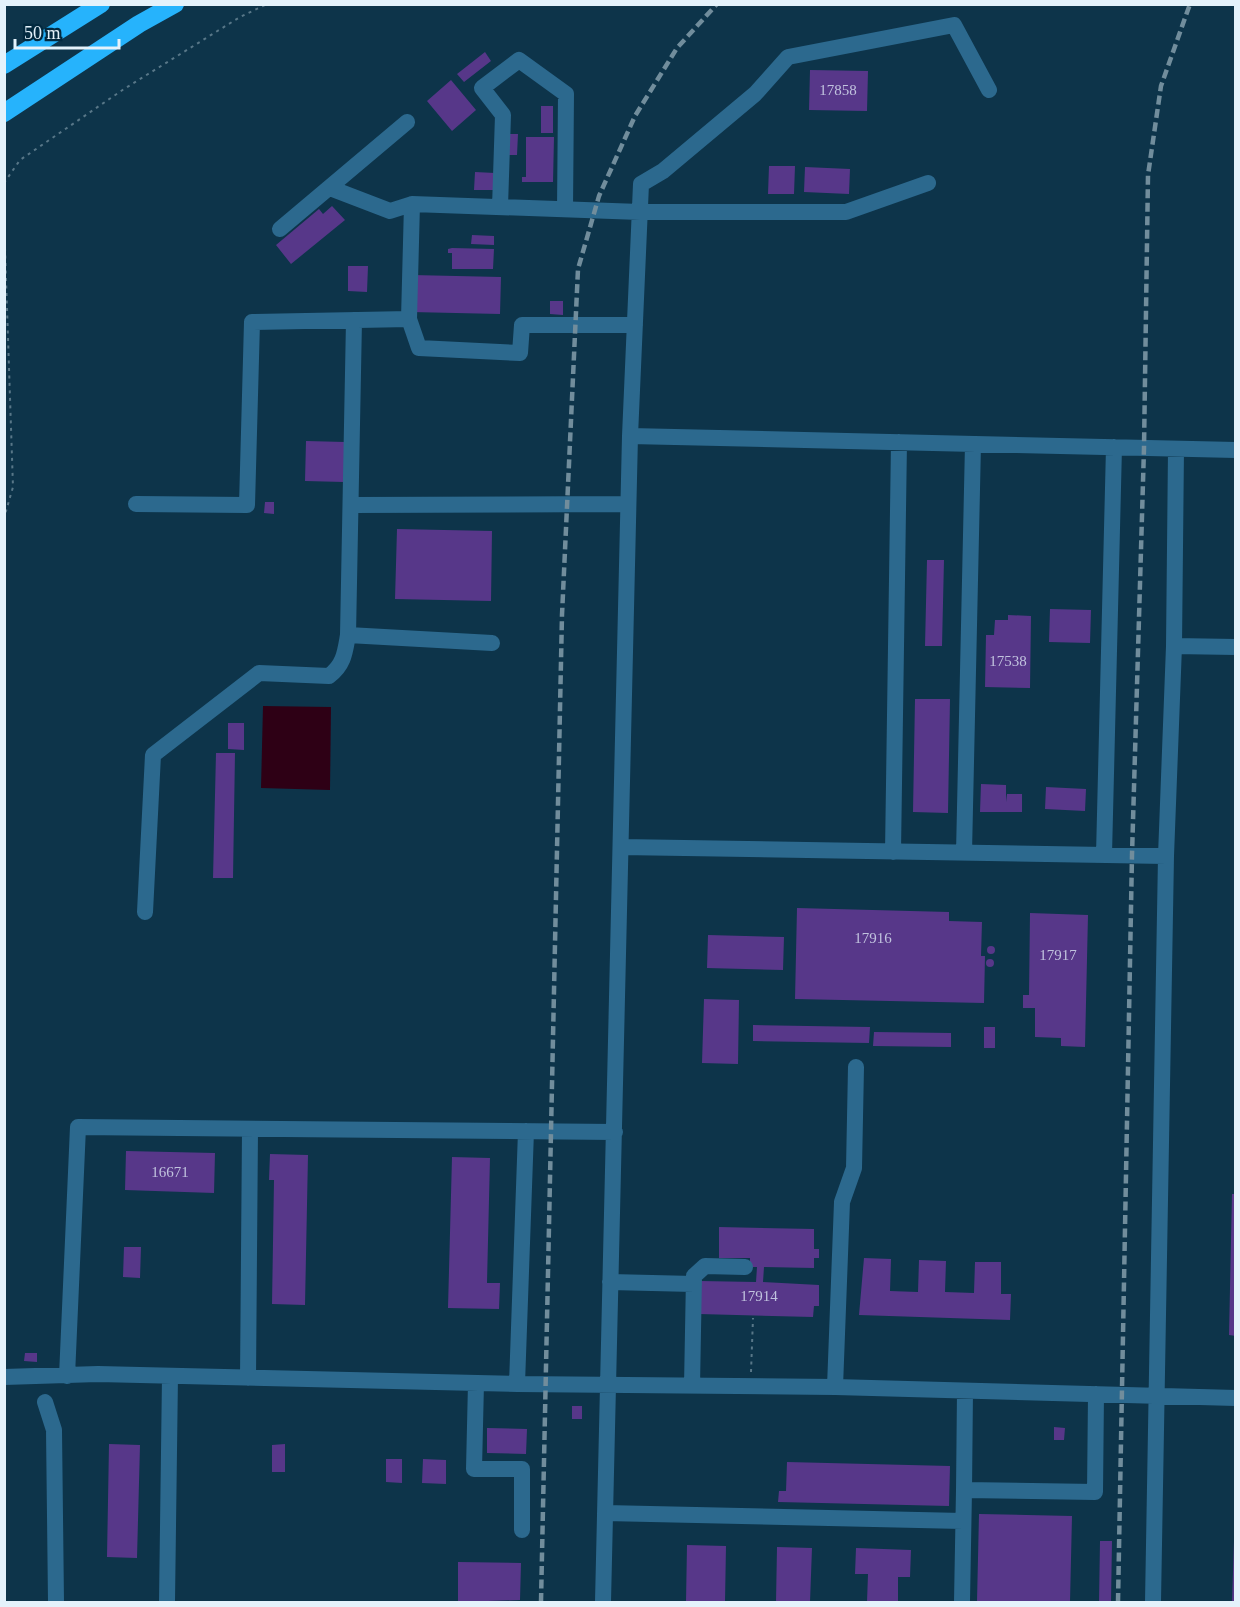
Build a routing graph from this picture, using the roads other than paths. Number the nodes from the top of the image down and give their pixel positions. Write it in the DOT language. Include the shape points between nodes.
graph roads {
  1 [pos="101,4"];
  2 [pos="175,4"];
  3 [pos="4,65"];
  4 [pos="989,90"];
  5 [pos="4,113"];
  6 [pos="407,122"];
  7 [pos="928,183"];
  8 [pos="330,188"];
  9 [pos="412,204"];
  10 [pos="500,207"];
  11 [pos="565,208"];
  12 [pos="640,213"];
  13 [pos="280,229"];
  14 [pos="409,319"];
  15 [pos="354,320"];
  16 [pos="634,326"];
  17 [pos="630,436"];
  18 [pos="899,442"];
  19 [pos="973,444"];
  20 [pos="1114,447"];
  21 [pos="1176,448"];
  22 [pos="1236,450"];
  23 [pos="136,504"];
  24 [pos="628,504"];
  25 [pos="351,505"];
  26 [pos="348,635"];
  27 [pos="492,643"];
  28 [pos="1174,646"];
  29 [pos="1236,647"];
  30 [pos="621,847"];
  31 [pos="893,852"];
  32 [pos="964,853"];
  33 [pos="1104,855"];
  34 [pos="1166,855"];
  35 [pos="145,912"];
  36 [pos="856,1067"];
  37 [pos="250,1130"];
  38 [pos="526,1131"];
  39 [pos="615,1132"];
  40 [pos="745,1267"];
  41 [pos="610,1282"];
  42 [pos="694,1284"];
  43 [pos="67,1376"];
  44 [pos="170,1376"];
  45 [pos="4,1377"];
  46 [pos="248,1378"];
  47 [pos="476,1383"];
  48 [pos="517,1384"];
  49 [pos="606,1385"];
  50 [pos="692,1386"];
  51 [pos="835,1388"];
  52 [pos="965,1391"];
  53 [pos="1096,1394"];
  54 [pos="1156,1396"];
  55 [pos="1235,1398"];
  56 [pos="45,1402"];
  57 [pos="964,1490"];
  58 [pos="604,1513"];
  59 [pos="963,1521"];
  60 [pos="522,1530"];
  61 [pos="56,1602"];
  62 [pos="167,1602"];
  63 [pos="603,1602"];
  64 [pos="962,1602"];
  65 [pos="1153,1602"];
  1 -- 3 [label="highway"];
  2 -- 5 [label="highway"];
  4 -- 12 [label="lane" via="954,25 788,57 755,94 663,171 641,184"];
  6 -- 8 [label="lane"];
  7 -- 12 [label="lane" via="846,212"];
  8 -- 9 [label="lane" via="390,210"];
  8 -- 13 [label="lane"];
  9 -- 10 [label="lane"];
  9 -- 14 [label="lane"];
  10 -- 11 [label="lane"];
  10 -- 11 [label="lane" via="503,115 482,88 519,60 566,94"];
  11 -- 12 [label="lane"];
  12 -- 16 [label="lane"];
  14 -- 15 [label="lane"];
  14 -- 16 [label="lane" via="419,348 520,352 522,325"];
  15 -- 23 [label="lane" via="252,322 248,505"];
  15 -- 25 [label="lane"];
  16 -- 17 [label="lane"];
  17 -- 18 [label="lane"];
  17 -- 24 [label="lane"];
  18 -- 19 [label="lane"];
  18 -- 31 [label="lane"];
  19 -- 20 [label="lane"];
  19 -- 32 [label="lane"];
  20 -- 21 [label="lane"];
  20 -- 33 [label="lane"];
  21 -- 22 [label="lane"];
  21 -- 28 [label="lane"];
  24 -- 25 [label="lane"];
  24 -- 30 [label="lane"];
  25 -- 26 [label="lane"];
  26 -- 27 [label="lane"];
  26 -- 35 [label="lane" via="339,669 329,676 259,673 153,754"];
  28 -- 29 [label="lane"];
  28 -- 34 [label="lane"];
  30 -- 31 [label="lane"];
  30 -- 39 [label="lane"];
  31 -- 32 [label="lane"];
  32 -- 33 [label="lane"];
  33 -- 34 [label="lane"];
  34 -- 54 [label="lane"];
  36 -- 51 [label="lane" via="854,1168 842,1202"];
  37 -- 38 [label="lane"];
  37 -- 43 [label="lane" via="78,1127"];
  37 -- 46 [label="lane"];
  38 -- 39 [label="lane"];
  38 -- 48 [label="lane"];
  39 -- 41 [label="lane"];
  40 -- 42 [label="lane" via="705,1266 694,1276"];
  41 -- 42 [label="lane"];
  41 -- 49 [label="lane"];
  42 -- 50 [label="lane"];
  43 -- 44 [label="lane"];
  43 -- 45 [label="lane"];
  44 -- 46 [label="lane"];
  44 -- 62 [label="lane"];
  46 -- 47 [label="lane"];
  47 -- 48 [label="lane"];
  47 -- 60 [label="lane" via="474,1469 522,1469"];
  48 -- 49 [label="lane"];
  49 -- 50 [label="lane"];
  49 -- 58 [label="lane"];
  50 -- 51 [label="lane"];
  51 -- 52 [label="lane"];
  52 -- 53 [label="lane"];
  52 -- 57 [label="lane"];
  53 -- 54 [label="lane"];
  53 -- 57 [label="lane" via="1095,1492"];
  54 -- 55 [label="lane"];
  54 -- 65 [label="lane"];
  56 -- 61 [label="lane" via="54,1430"];
  57 -- 59 [label="lane"];
  58 -- 59 [label="lane"];
  58 -- 63 [label="lane"];
  59 -- 64 [label="lane"];
}
